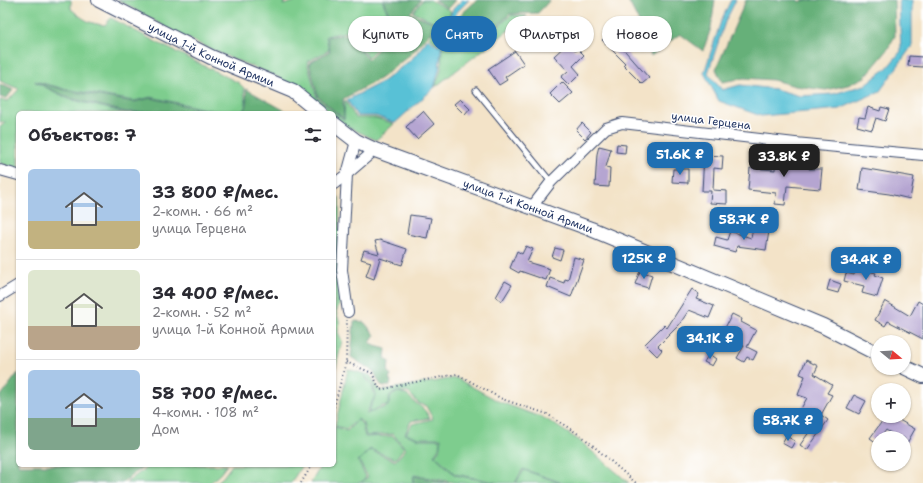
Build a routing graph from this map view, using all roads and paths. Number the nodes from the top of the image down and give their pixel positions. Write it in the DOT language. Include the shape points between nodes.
graph roads {
  1 [pos="99,0"];
  2 [pos="476,90"];
  3 [pos="318,111"];
  4 [pos="336,126"];
  5 [pos="356,141"];
  6 [pos="375,150"];
  7 [pos="923,155"];
  8 [pos="0,170"];
  9 [pos="16,174"];
  10 [pos="347,174"];
  11 [pos="336,182"];
  12 [pos="551,182"];
  13 [pos="532,208"];
  14 [pos="16,286"];
  15 [pos="0,296"];
  16 [pos="348,312"];
  17 [pos="871,350"];
  18 [pos="346,362"];
  19 [pos="911,370"];
  20 [pos="923,376"];
  21 [pos="336,400"];
  22 [pos="311,467"];
  23 [pos="301,483"];
  24 [pos="636,483"];
  1 -- 3 [label="main road, улица 1-й Конной Армии" via="210,57 293,91"];
  2 -- 12 [label="lane"];
  4 -- 5 [label="main road, улица 1-й Конной Армии"];
  5 -- 6 [label="main road, улица 1-й Конной Армии"];
  5 -- 10 [label="street"];
  6 -- 10 [label="street"];
  6 -- 13 [label="main road, улица 1-й Конной Армии"];
  7 -- 12 [label="street, улица Герцена" via="622,124 606,128"];
  8 -- 9 [label="street"];
  10 -- 11 [label="street"];
  10 -- 16 [label="street" via="342,270"];
  12 -- 13 [label="street, улица Герцена"];
  13 -- 17 [label="main road, улица 1-й Конной Армии" via="591,229 823,326"];
  14 -- 15 [label="street"];
  16 -- 18 [label="path"];
  18 -- 21 [label="path"];
  18 -- 24 [label="path" via="372,373 380,390 457,374 502,399 547,414 583,437"];
  19 -- 20 [label="main road"];
  22 -- 23 [label="path"];
}
